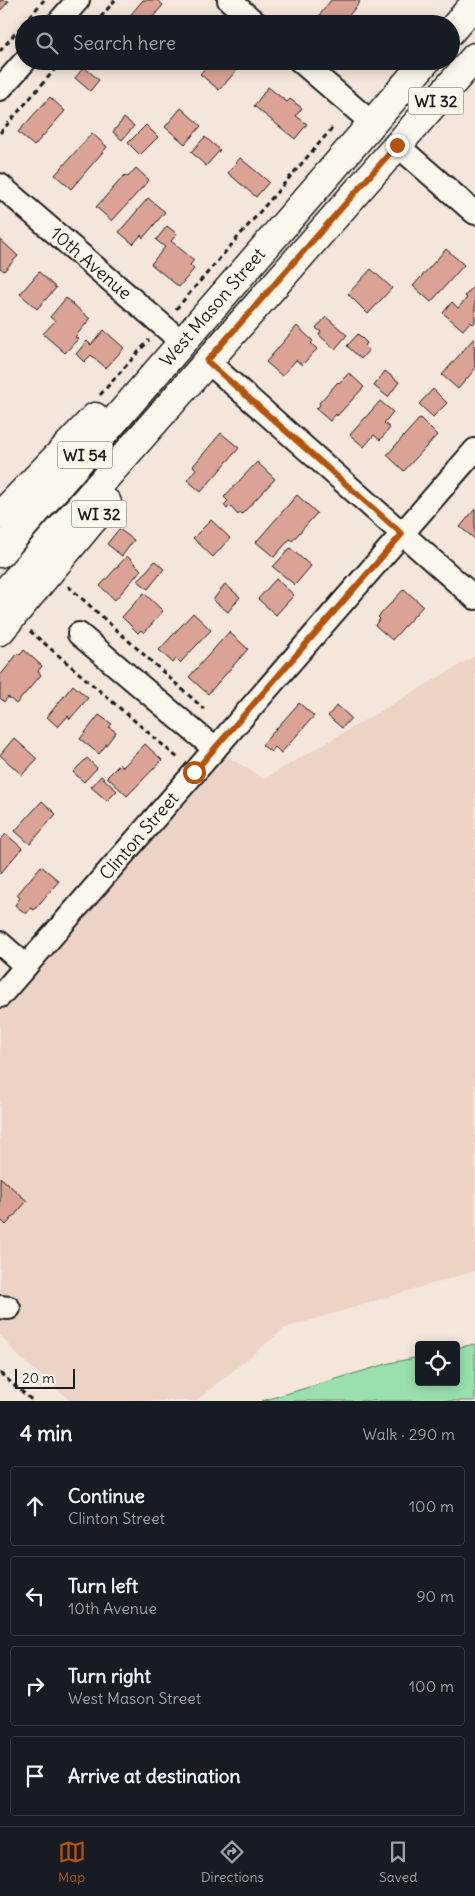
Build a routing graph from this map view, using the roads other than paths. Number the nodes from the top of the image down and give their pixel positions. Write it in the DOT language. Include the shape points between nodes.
graph roads {
  1 [pos="78,0"];
  2 [pos="229,0"];
  3 [pos="475,3"];
  4 [pos="65,15"];
  5 [pos="246,15"];
  6 [pos="460,20"];
  7 [pos="475,57"];
  8 [pos="16,70"];
  9 [pos="310,70"];
  10 [pos="418,70"];
  11 [pos="0,89"];
  12 [pos="373,124"];
  13 [pos="397,145"];
  14 [pos="0,185"];
  15 [pos="475,212"];
  16 [pos="176,350"];
  17 [pos="207,361"];
  18 [pos="184,388"];
  19 [pos="475,450"];
  20 [pos="0,516"];
  21 [pos="402,534"];
  22 [pos="0,553"];
  23 [pos="0,598"];
  24 [pos="475,598"];
  25 [pos="0,631"];
  26 [pos="79,634"];
  27 [pos="215,749"];
  28 [pos="0,943"];
  29 [pos="26,966"];
  30 [pos="0,996"];
  1 -- 4 [label="street"];
  2 -- 5 [label="street"];
  3 -- 6 [label="main road"];
  7 -- 13 [label="main road, West Mason Street / WI 32"];
  8 -- 11 [label="street"];
  9 -- 12 [label="street"];
  10 -- 12 [label="main road, West Mason Street / WI 32"];
  12 -- 16 [label="main road, West Mason Street / WI 32"];
  13 -- 15 [label="street"];
  13 -- 17 [label="main road, West Mason Street / WI 32"];
  14 -- 16 [label="street, 10th Avenue"];
  16 -- 20 [label="main road, WI 32" via="122,387"];
  16 -- 22 [label="main road, West Mason Street / WI 54"];
  17 -- 18 [label="main road, West Mason Street / WI 32"];
  17 -- 21 [label="street"];
  18 -- 23 [label="main road, West Mason Street / WI 54"];
  18 -- 25 [label="main road, WI 32" via="141,460"];
  19 -- 21 [label="street, Clinton Street"];
  21 -- 24 [label="street"];
  21 -- 27 [label="street, Clinton Street"];
  26 -- 27 [label="street"];
  27 -- 29 [label="street, Clinton Street"];
  28 -- 29 [label="street"];
  29 -- 30 [label="street, Clinton Street"];
}
